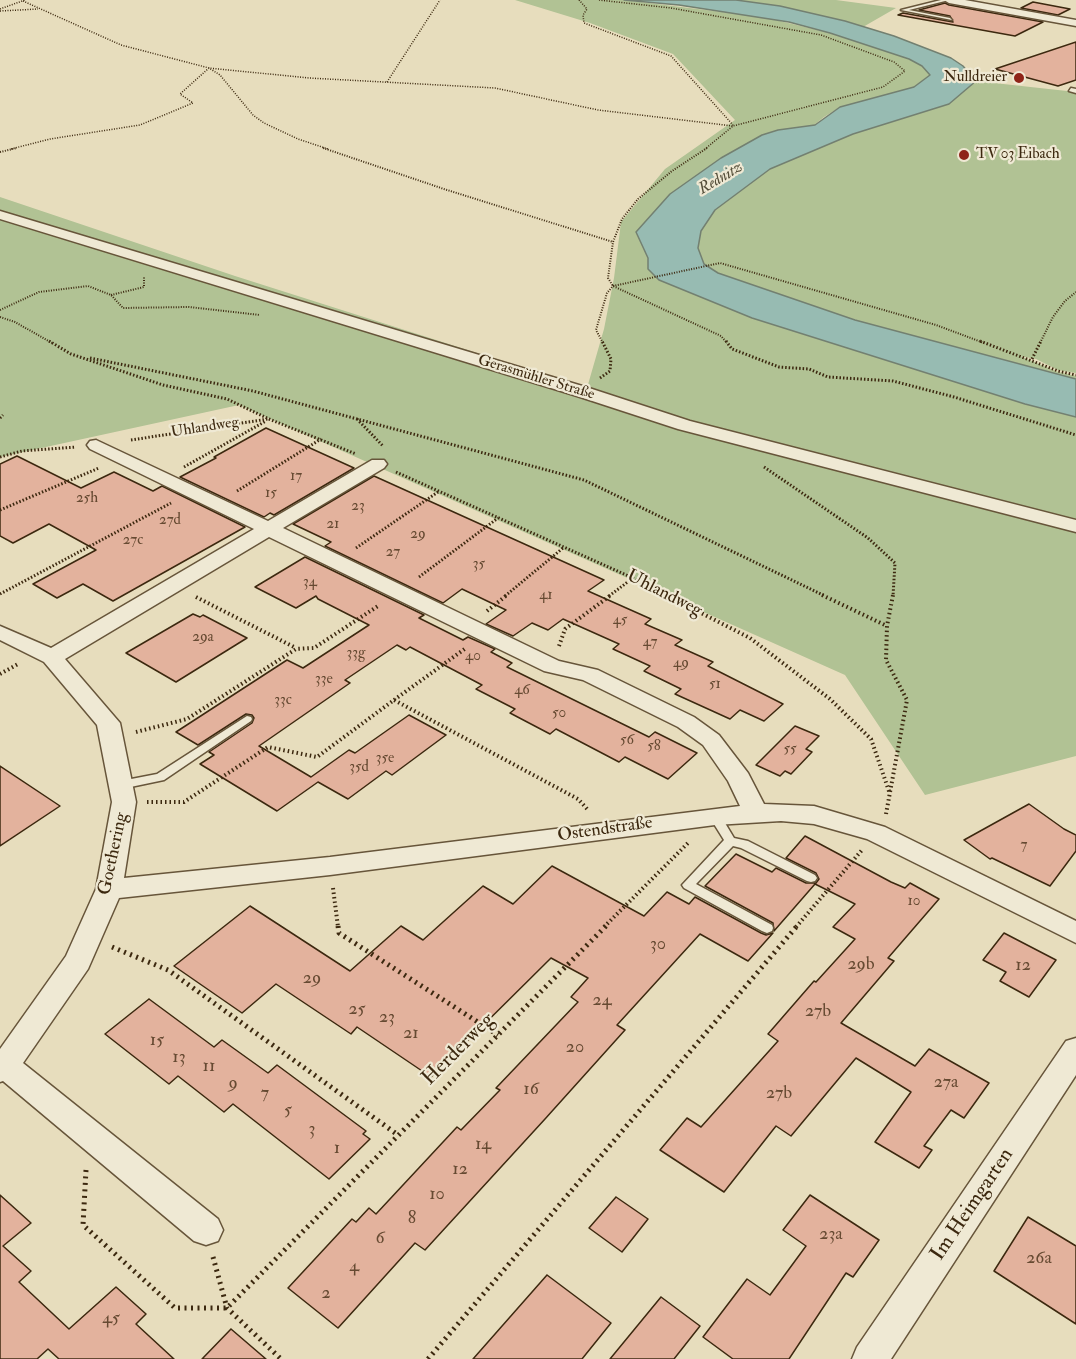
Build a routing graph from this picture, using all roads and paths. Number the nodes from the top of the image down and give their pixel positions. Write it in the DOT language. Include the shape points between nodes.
graph roads {
  1 [pos="440,0"];
  2 [pos="579,0"];
  3 [pos="599,0"];
  4 [pos="948,0"];
  5 [pos="24,1"];
  6 [pos="42,9"];
  7 [pos="0,10"];
  8 [pos="950,19"];
  9 [pos="1076,23"];
  10 [pos="209,68"];
  11 [pos="387,83"];
  12 [pos="733,126"];
  13 [pos="0,152"];
  14 [pos="0,215"];
  15 [pos="613,242"];
  16 [pos="143,258"];
  17 [pos="613,286"];
  18 [pos="1076,292"];
  19 [pos="111,295"];
  20 [pos="280,300"];
  21 [pos="0,310"];
  22 [pos="0,317"];
  23 [pos="72,354"];
  24 [pos="1032,359"];
  25 [pos="1076,375"];
  26 [pos="583,392"];
  27 [pos="269,419"];
  28 [pos="356,419"];
  29 [pos="1076,435"];
  30 [pos="321,439"];
  31 [pos="96,446"];
  32 [pos="0,455"];
  33 [pos="122,458"];
  34 [pos="375,462"];
  35 [pos="758,463"];
  36 [pos="163,478"];
  37 [pos="192,492"];
  38 [pos="438,492"];
  39 [pos="216,504"];
  40 [pos="0,510"];
  41 [pos="498,518"];
  42 [pos="1076,526"];
  43 [pos="268,530"];
  44 [pos="563,548"];
  45 [pos="335,562"];
  46 [pos="633,578"];
  47 [pos="174,585"];
  48 [pos="398,593"];
  49 [pos="0,594"];
  50 [pos="887,626"];
  51 [pos="477,631"];
  52 [pos="0,632"];
  53 [pos="296,649"];
  54 [pos="52,657"];
  55 [pos="552,666"];
  56 [pos="394,700"];
  57 [pos="247,719"];
  58 [pos="112,738"];
  59 [pos="123,794"];
  60 [pos="756,813"];
  61 [pos="715,816"];
  62 [pos="597,831"];
  63 [pos="876,833"];
  64 [pos="730,841"];
  65 [pos="330,866"];
  66 [pos="811,878"];
  67 [pos="110,890"];
  68 [pos="767,928"];
  69 [pos="1076,933"];
  70 [pos="89,938"];
  71 [pos="498,1035"];
  72 [pos="1076,1050"];
  73 [pos="3,1068"];
  74 [pos="88,1134"];
  75 [pos="399,1135"];
  76 [pos="206,1230"];
  77 [pos="227,1308"];
  78 [pos="281,1359"];
  79 [pos="428,1359"];
  80 [pos="870,1359"];
  1 -- 11 [label="path"];
  2 -- 12 [label="path" via="587,9 584,23 671,56"];
  3 -- 12 [label="path" via="671,8 820,35 894,62 905,71 884,87"];
  4 -- 8 [label="lane" via="903,10"];
  4 -- 9 [label="street"];
  5 -- 6 [label="path"];
  5 -- 7 [label="path"];
  6 -- 7 [label="path"];
  6 -- 10 [label="path" via="121,45"];
  10 -- 11 [label="path"];
  10 -- 13 [label="path" via="180,94 193,103 141,125 50,139"];
  10 -- 15 [label="path" via="220,75 253,115 298,139"];
  11 -- 12 [label="path" via="495,88 598,110"];
  12 -- 15 [label="path" via="638,199 622,219"];
  14 -- 16 [label="street, Gerasmühler Straße"];
  15 -- 17 [label="path" via="608,278"];
  16 -- 19 [label="path" via="144,287"];
  16 -- 20 [label="street, Gerasmühler Straße"];
  17 -- 24 [label="path" via="710,264 730,264 872,305"];
  17 -- 26 [label="path" via="607,293 596,330 611,359 610,371"];
  17 -- 29 [label="path" via="721,336 732,349 779,368 809,369 828,377 893,381"];
  18 -- 24 [label="path" via="1053,317"];
  19 -- 20 [label="path" via="123,308 189,307 265,316"];
  19 -- 21 [label="path" via="88,286 39,292"];
  20 -- 26 [label="street, Gerasmühler Straße"];
  22 -- 23 [label="path" via="15,321"];
  23 -- 27 [label="path" via="163,385 227,399"];
  23 -- 28 [label="path" via="253,391"];
  24 -- 25 [label="path"];
  26 -- 42 [label="street, Gerasmühler Straße" via="684,426"];
  27 -- 30 [label="path, Uhlandweg"];
  27 -- 31 [label="path, Uhlandweg"];
  27 -- 36 [label="path"];
  28 -- 34 [label="path" via="386,448"];
  28 -- 50 [label="path" via="584,480"];
  30 -- 34 [label="path, Uhlandweg"];
  30 -- 39 [label="path"];
  31 -- 32 [label="path, Uhlandweg"];
  31 -- 33 [label="street"];
  33 -- 36 [label="street"];
  33 -- 40 [label="path"];
  34 -- 38 [label="path, Uhlandweg"];
  34 -- 43 [label="street"];
  35 -- 50 [label="path" via="868,538 894,563 894,591"];
  36 -- 37 [label="street"];
  37 -- 39 [label="street"];
  37 -- 49 [label="path"];
  38 -- 41 [label="path, Uhlandweg"];
  38 -- 45 [label="path"];
  39 -- 43 [label="street"];
  41 -- 44 [label="path, Uhlandweg"];
  41 -- 48 [label="path"];
  43 -- 45 [label="street"];
  43 -- 47 [label="street"];
  44 -- 46 [label="path, Uhlandweg"];
  44 -- 51 [label="path"];
  45 -- 48 [label="street"];
  46 -- 50 [label="path, Uhlandweg" via="750,638 830,699 871,740 891,795 907,700 886,660"];
  46 -- 55 [label="path" via="564,629"];
  47 -- 53 [label="path"];
  47 -- 54 [label="street"];
  48 -- 51 [label="street"];
  48 -- 53 [label="path" via="314,648"];
  51 -- 55 [label="street"];
  51 -- 56 [label="path"];
  52 -- 54 [label="street, Goethering"];
  53 -- 58 [label="path" via="187,719"];
  54 -- 58 [label="street, Goethering" via="108,723"];
  55 -- 60 [label="street" via="590,675 686,722 711,740 739,779"];
  56 -- 59 [label="path" via="317,757 268,747 184,802"];
  56 -- 62 [label="path" via="578,799 588,809"];
  57 -- 59 [label="lane" via="160,777"];
  58 -- 59 [label="street, Goethering"];
  59 -- 67 [label="street, Goethering"];
  60 -- 61 [label="street, Ostendstraße"];
  60 -- 63 [label="street, Ostendstraße" via="814,815"];
  61 -- 62 [label="street, Ostendstraße"];
  61 -- 64 [label="lane"];
  61 -- 71 [label="path, Herderweg"];
  62 -- 65 [label="street, Ostendstraße"];
  63 -- 69 [label="street, Ostendstraße"];
  63 -- 79 [label="path"];
  64 -- 66 [label="lane" via="744,844"];
  64 -- 68 [label="lane" via="687,885"];
  65 -- 67 [label="street, Ostendstraße"];
  65 -- 71 [label="path" via="339,933"];
  67 -- 70 [label="street, Goethering"];
  70 -- 73 [label="street, Goethering" via="78,961"];
  70 -- 75 [label="path" via="168,970"];
  71 -- 75 [label="path, Herderweg"];
  72 -- 80 [label="street, Im Heimgarten"];
  73 -- 74 [label="street, Goethering"];
  74 -- 76 [label="street, Goethering"];
  74 -- 77 [label="path" via="83,1225 175,1308"];
  75 -- 77 [label="path, Herderweg"];
  76 -- 77 [label="path"];
  77 -- 78 [label="path"];
}
